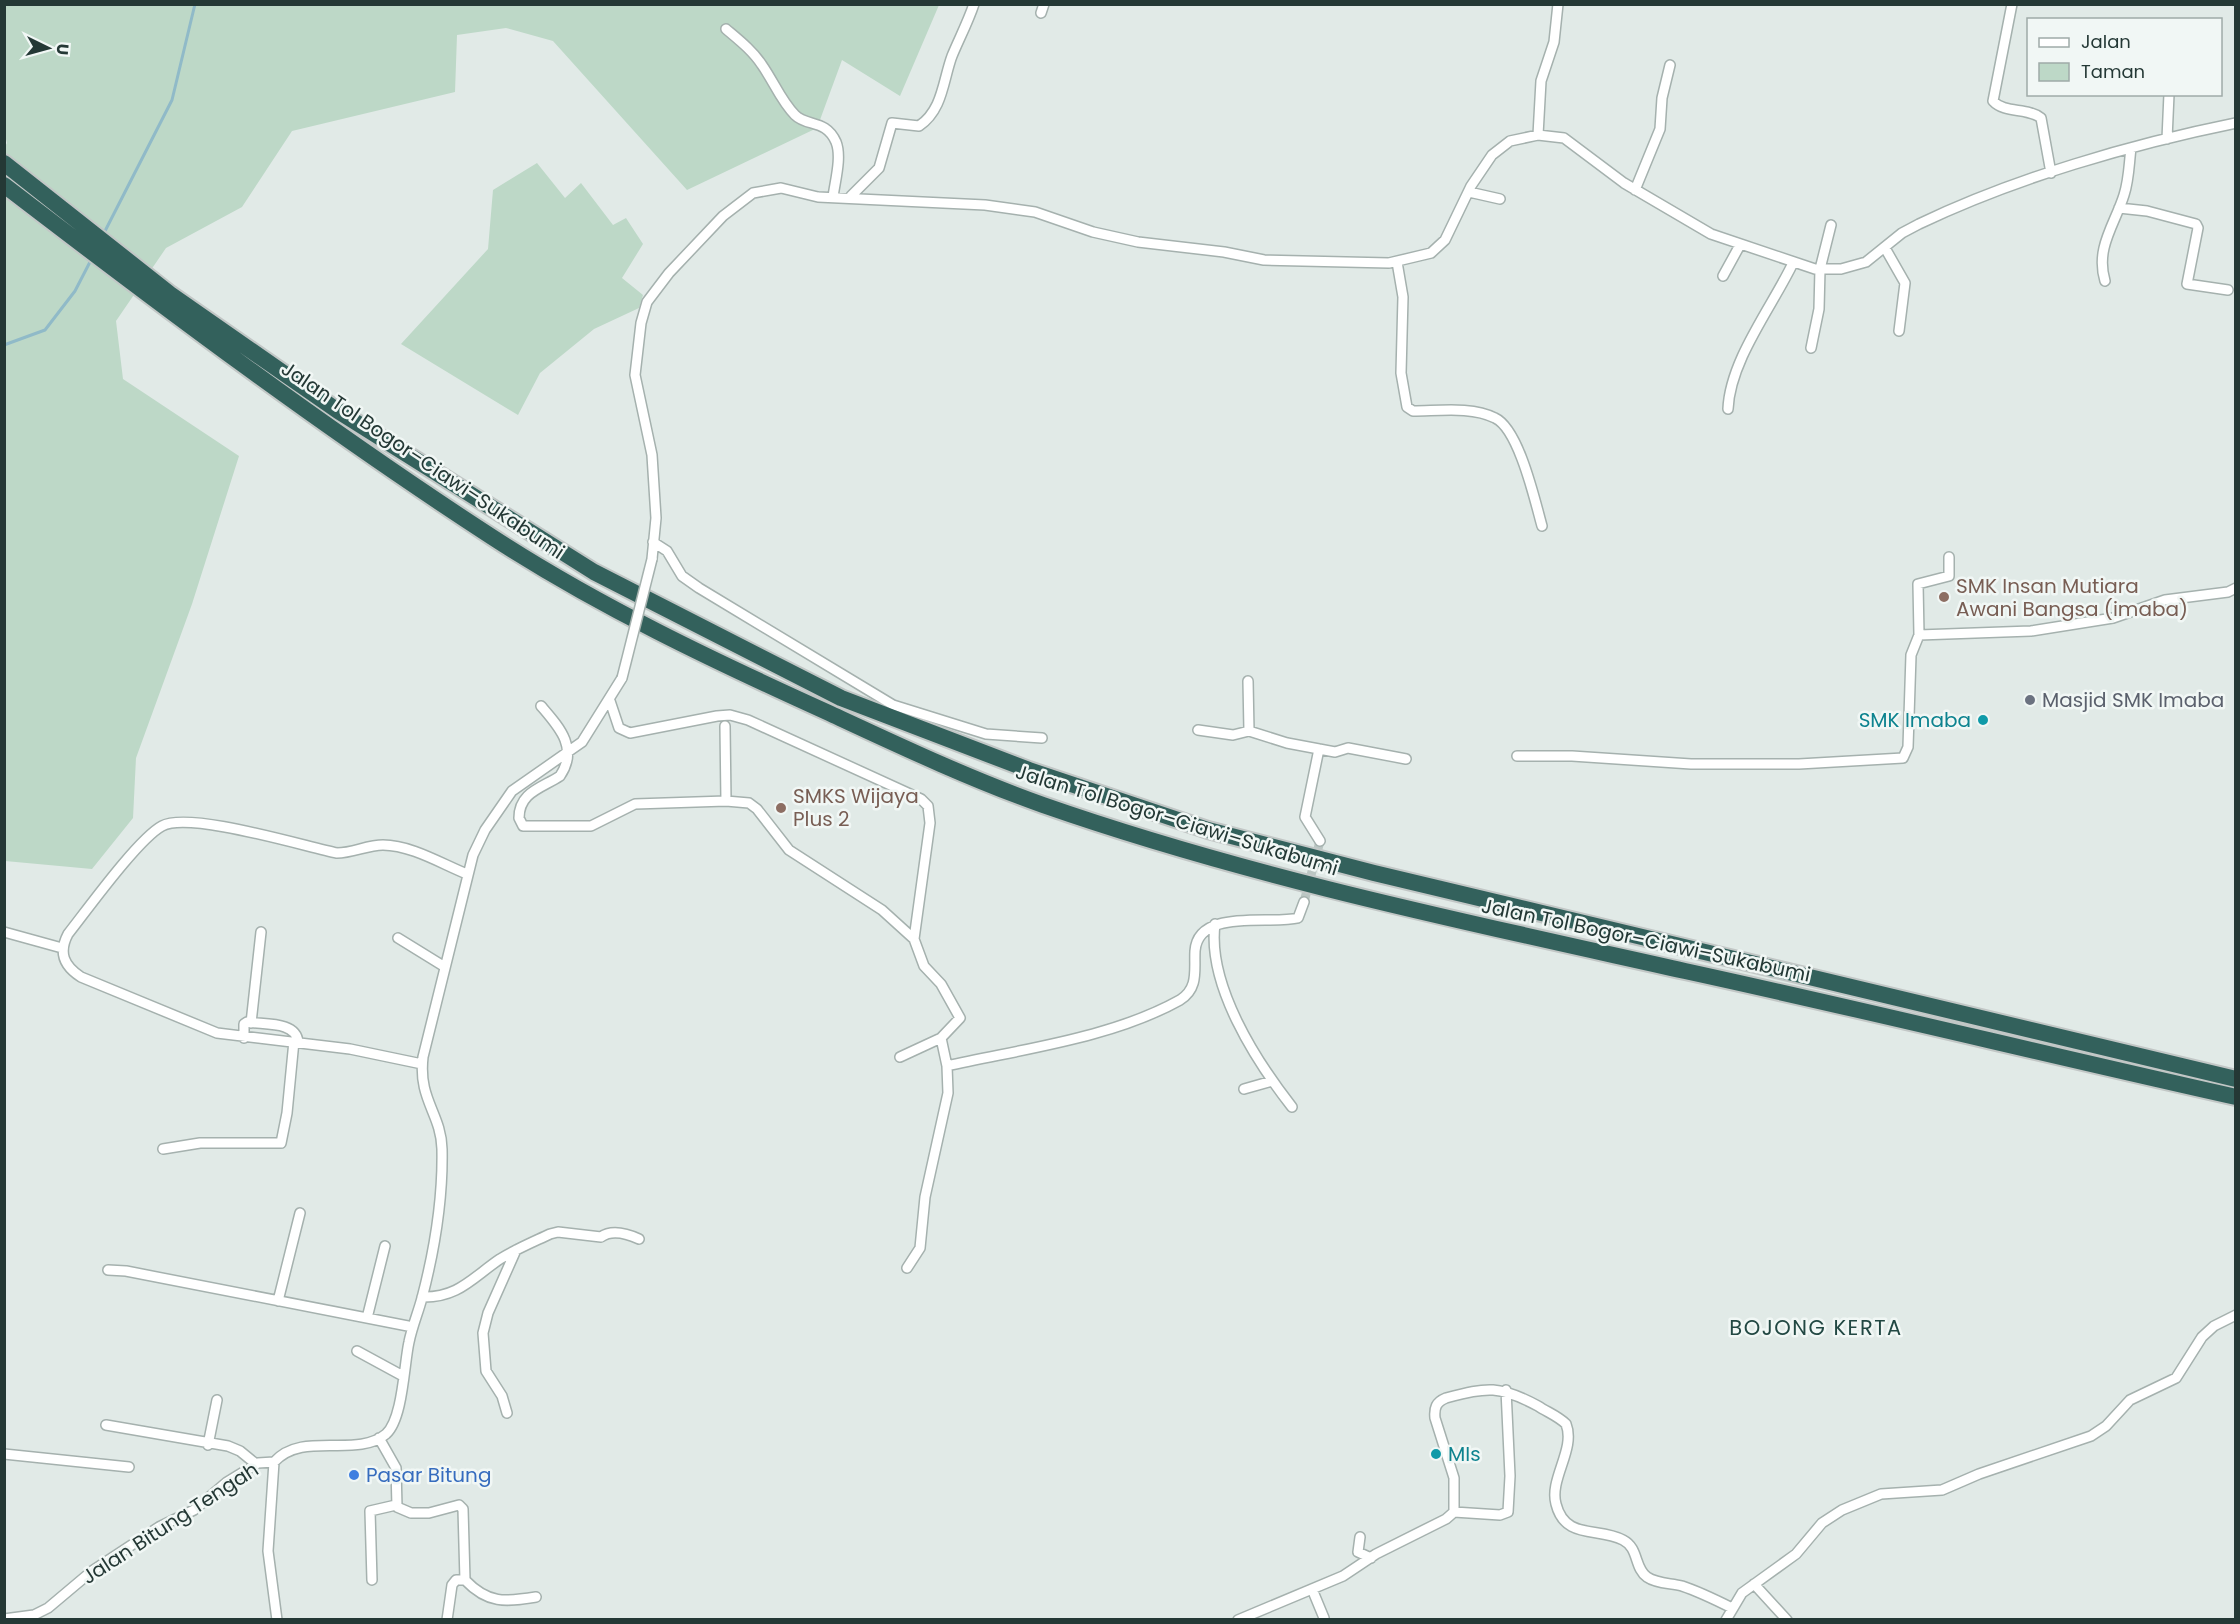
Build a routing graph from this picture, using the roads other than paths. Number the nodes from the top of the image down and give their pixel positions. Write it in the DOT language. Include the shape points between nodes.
graph roads {
  1 [pos="974,4"];
  2 [pos="1558,4"];
  3 [pos="2012,4"];
  4 [pos="726,29"];
  5 [pos="1670,65"];
  6 [pos="2169,96"];
  7 [pos="2235,123"];
  8 [pos="1538,135"];
  9 [pos="2167,139"];
  10 [pos="2131,148"];
  11 [pos="4,163"];
  12 [pos="2051,173"];
  13 [pos="4,184"];
  14 [pos="1635,190"];
  15 [pos="1469,192"];
  16 [pos="851,196"];
  17 [pos="833,197"];
  18 [pos="1500,199"];
  19 [pos="2119,208"];
  20 [pos="1831,225"];
  21 [pos="1740,245"];
  22 [pos="1885,248"];
  23 [pos="1397,261"];
  24 [pos="1793,263"];
  25 [pos="1820,269"];
  26 [pos="1722,276"];
  27 [pos="2105,281"];
  28 [pos="2228,290"];
  29 [pos="163,298"];
  30 [pos="1899,331"];
  31 [pos="1811,348"];
  32 [pos="1728,409"];
  33 [pos="1542,526"];
  34 [pos="653,542"];
  35 [pos="1949,557"];
  36 [pos="2235,588"];
  37 [pos="1919,635"];
  38 [pos="1248,681"];
  39 [pos="610,701"];
  40 [pos="541,706"];
  41 [pos="725,726"];
  42 [pos="1198,730"];
  43 [pos="1249,731"];
  44 [pos="1042,738"];
  45 [pos="1319,749"];
  46 [pos="568,754"];
  47 [pos="1517,756"];
  48 [pos="1406,759"];
  49 [pos="726,801"];
  50 [pos="1320,841"];
  51 [pos="467,874"];
  52 [pos="1304,902"];
  53 [pos="1215,924"];
  54 [pos="4,932"];
  55 [pos="261,932"];
  56 [pos="398,938"];
  57 [pos="914,939"];
  58 [pos="62,948"];
  59 [pos="445,967"];
  60 [pos="251,1023"];
  61 [pos="244,1038"];
  62 [pos="941,1038"];
  63 [pos="296,1042"];
  64 [pos="900,1058"];
  65 [pos="422,1064"];
  66 [pos="947,1066"];
  67 [pos="2235,1079"];
  68 [pos="1272,1081"];
  69 [pos="1244,1089"];
  70 [pos="2235,1097"];
  71 [pos="1292,1107"];
  72 [pos="163,1149"];
  73 [pos="300,1213"];
  74 [pos="639,1239"];
  75 [pos="385,1246"];
  76 [pos="516,1250"];
  77 [pos="907,1268"];
  78 [pos="108,1270"];
  79 [pos="422,1297"];
  80 [pos="278,1300"];
  81 [pos="2235,1315"];
  82 [pos="367,1318"];
  83 [pos="413,1327"];
  84 [pos="357,1351"];
  85 [pos="403,1376"];
  86 [pos="1506,1390"];
  87 [pos="217,1400"];
  88 [pos="507,1413"];
  89 [pos="106,1425"];
  90 [pos="379,1438"];
  91 [pos="208,1444"];
  92 [pos="4,1454"];
  93 [pos="274,1462"];
  94 [pos="256,1464"];
  95 [pos="129,1467"];
  96 [pos="396,1505"];
  97 [pos="1454,1512"];
  98 [pos="1360,1537"];
  99 [pos="1371,1557"];
  100 [pos="372,1580"];
  101 [pos="465,1580"];
  102 [pos="1754,1584"];
  103 [pos="1312,1589"];
  104 [pos="536,1598"];
  105 [pos="1732,1608"];
  106 [pos="1324,1618"];
  107 [pos="4,1619"];
  108 [pos="277,1620"];
  109 [pos="447,1620"];
  110 [pos="1238,1620"];
  111 [pos="1726,1620"];
  112 [pos="1787,1620"];
  1 -- 16 [label="street" via="951,59 945,88 932,112 919,126 892,123 880,165"];
  2 -- 8 [label="street" via="1554,42 1541,81"];
  3 -- 12 [label="street" via="1993,101 1998,106 2041,118"];
  4 -- 17 [label="street" via="760,62 797,117 818,123 834,139 837,154"];
  5 -- 14 [label="street" via="1660,129"];
  6 -- 9 [label="street"];
  7 -- 9 [label="street"];
  8 -- 14 [label="street" via="1564,138"];
  8 -- 15 [label="street" via="1516,138 1498,149"];
  9 -- 10 [label="street"];
  10 -- 12 [label="street"];
  10 -- 19 [label="street" via="2127,186"];
  11 -- 29 [label="highway, Jalan Tol Bogor–Ciawi–Sukabumi"];
  12 -- 22 [label="street" via="1928,219"];
  13 -- 29 [label="highway, Jalan Tol Bogor–Ciawi–Sukabumi"];
  14 -- 21 [label="street" via="1711,234"];
  15 -- 18 [label="street"];
  15 -- 23 [label="street" via="1442,244 1425,255"];
  16 -- 17 [label="street"];
  16 -- 23 [label="street" via="990,205 1039,213 1138,243 1224,252 1258,260 1348,264"];
  17 -- 34 [label="street" via="781,188 753,193 704,235 648,302 634,368 651,455 656,518"];
  19 -- 27 [label="street" via="2105,240"];
  19 -- 28 [label="street" via="2196,224 2187,284"];
  20 -- 25 [label="street"];
  21 -- 24 [label="street"];
  21 -- 26 [label="street"];
  22 -- 25 [label="street" via="1860,264"];
  22 -- 30 [label="street" via="1905,283"];
  23 -- 33 [label="street" via="1403,297 1401,373 1407,406 1413,411 1478,412 1502,423 1524,462"];
  24 -- 25 [label="street"];
  24 -- 32 [label="street" via="1738,368"];
  25 -- 31 [label="street" via="1819,309"];
  29 -- 67 [label="highway, Jalan Tol Bogor–Ciawi–Sukabumi" via="594,572 841,698 1018,765 1208,830 1374,873"];
  29 -- 70 [label="highway, Jalan Tol Bogor–Ciawi–Sukabumi" via="335,431 496,540 601,601 750,678 940,764 1043,805 1384,904"];
  34 -- 39 [label="street, bridge" via="622,678"];
  34 -- 44 [label="street" via="667,551 682,576 699,588 893,705 986,735"];
  35 -- 37 [label="street" via="1949,576 1918,584"];
  36 -- 37 [label="street" via="2165,600 2113,618 2042,629"];
  37 -- 47 [label="street" via="1911,655 1908,747 1903,758 1691,764 1583,756"];
  38 -- 43 [label="street"];
  39 -- 46 [label="street" via="586,738"];
  39 -- 57 [label="street" via="619,728 630,733 730,715 921,799 928,806 930,823"];
  40 -- 46 [label="street" via="565,735"];
  41 -- 49 [label="street"];
  42 -- 43 [label="street" via="1233,735"];
  43 -- 45 [label="street"];
  45 -- 48 [label="street" via="1340,752 1348,748"];
  45 -- 50 [label="street" via="1305,817"];
  46 -- 49 [label="street" via="560,776 531,792 522,802 519,818 523,826 588,826 630,805"];
  46 -- 51 [label="street" via="512,791 485,830"];
  49 -- 57 [label="street" via="753,805 789,850 882,910"];
  51 -- 58 [label="street" via="395,846 377,845 337,853 210,825 171,823 158,829 133,854 68,934"];
  51 -- 59 [label="street"];
  52 -- 53 [label="street" via="1298,918"];
  53 -- 66 [label="street" via="1200,935 1195,948 1196,980 1189,993 1180,999 1135,1021"];
  53 -- 68 [label="street" via="1214,951 1225,989 1249,1046"];
  54 -- 58 [label="street"];
  55 -- 60 [label="street"];
  56 -- 59 [label="street"];
  57 -- 62 [label="street" via="924,966 941,984 960,1016 958,1023"];
  58 -- 61 [label="street" via="70,969 96,986 206,1029"];
  59 -- 65 [label="street"];
  60 -- 61 [label="street" via="244,1024"];
  60 -- 63 [label="street" via="291,1028 297,1034"];
  61 -- 63 [label="street"];
  62 -- 64 [label="street"];
  62 -- 66 [label="street"];
  63 -- 65 [label="street"];
  63 -- 72 [label="street" via="281,1143 200,1143"];
  65 -- 79 [label="street" via="423,1090 439,1128 442,1148 433,1239"];
  66 -- 77 [label="street" via="948,1093 925,1197 920,1248"];
  68 -- 69 [label="street"];
  68 -- 71 [label="street"];
  73 -- 80 [label="street"];
  74 -- 76 [label="street" via="620,1233 601,1237 558,1232"];
  75 -- 82 [label="street"];
  76 -- 79 [label="street" via="456,1292 438,1298"];
  76 -- 88 [label="street" via="483,1333 486,1371 502,1396"];
  78 -- 80 [label="street"];
  79 -- 83 [label="street"];
  80 -- 82 [label="street"];
  81 -- 102 [label="street" via="2202,1336 2176,1378 2130,1400 2097,1432 1947,1489 1885,1493 1842,1510 1822,1523 1796,1554"];
  82 -- 83 [label="street"];
  83 -- 85 [label="street"];
  84 -- 85 [label="street"];
  85 -- 90 [label="street" via="392,1427"];
  86 -- 97 [label="street" via="1508,1512"];
  86 -- 97 [label="street" via="1462,1394 1441,1400 1435,1408 1454,1478"];
  86 -- 105 [label="street" via="1566,1424 1568,1437 1555,1500 1570,1527 1623,1540 1635,1551 1642,1572 1650,1579 1684,1587"];
  87 -- 91 [label="street"];
  89 -- 91 [label="street"];
  90 -- 93 [label="street, Jalan Bitung Tengah" via="362,1444 307,1447"];
  90 -- 96 [label="street" via="396,1468"];
  91 -- 94 [label="street" via="235,1448"];
  92 -- 95 [label="street"];
  93 -- 94 [label="street, Jalan Bitung Tengah"];
  93 -- 108 [label="street" via="268,1551"];
  94 -- 107 [label="street, Jalan Bitung Tengah" via="194,1510 159,1527 102,1564 48,1608 34,1615"];
  96 -- 100 [label="street" via="370,1511"];
  96 -- 101 [label="street" via="411,1513 436,1512 459,1505 465,1517"];
  97 -- 99 [label="street"];
  98 -- 99 [label="street" via="1358,1552"];
  99 -- 103 [label="street" via="1349,1573"];
  101 -- 104 [label="street" via="490,1599"];
  101 -- 109 [label="street" via="456,1580 452,1585"];
  102 -- 105 [label="street"];
  102 -- 112 [label="street"];
  103 -- 106 [label="street"];
  103 -- 110 [label="street"];
  105 -- 111 [label="street"];
}
